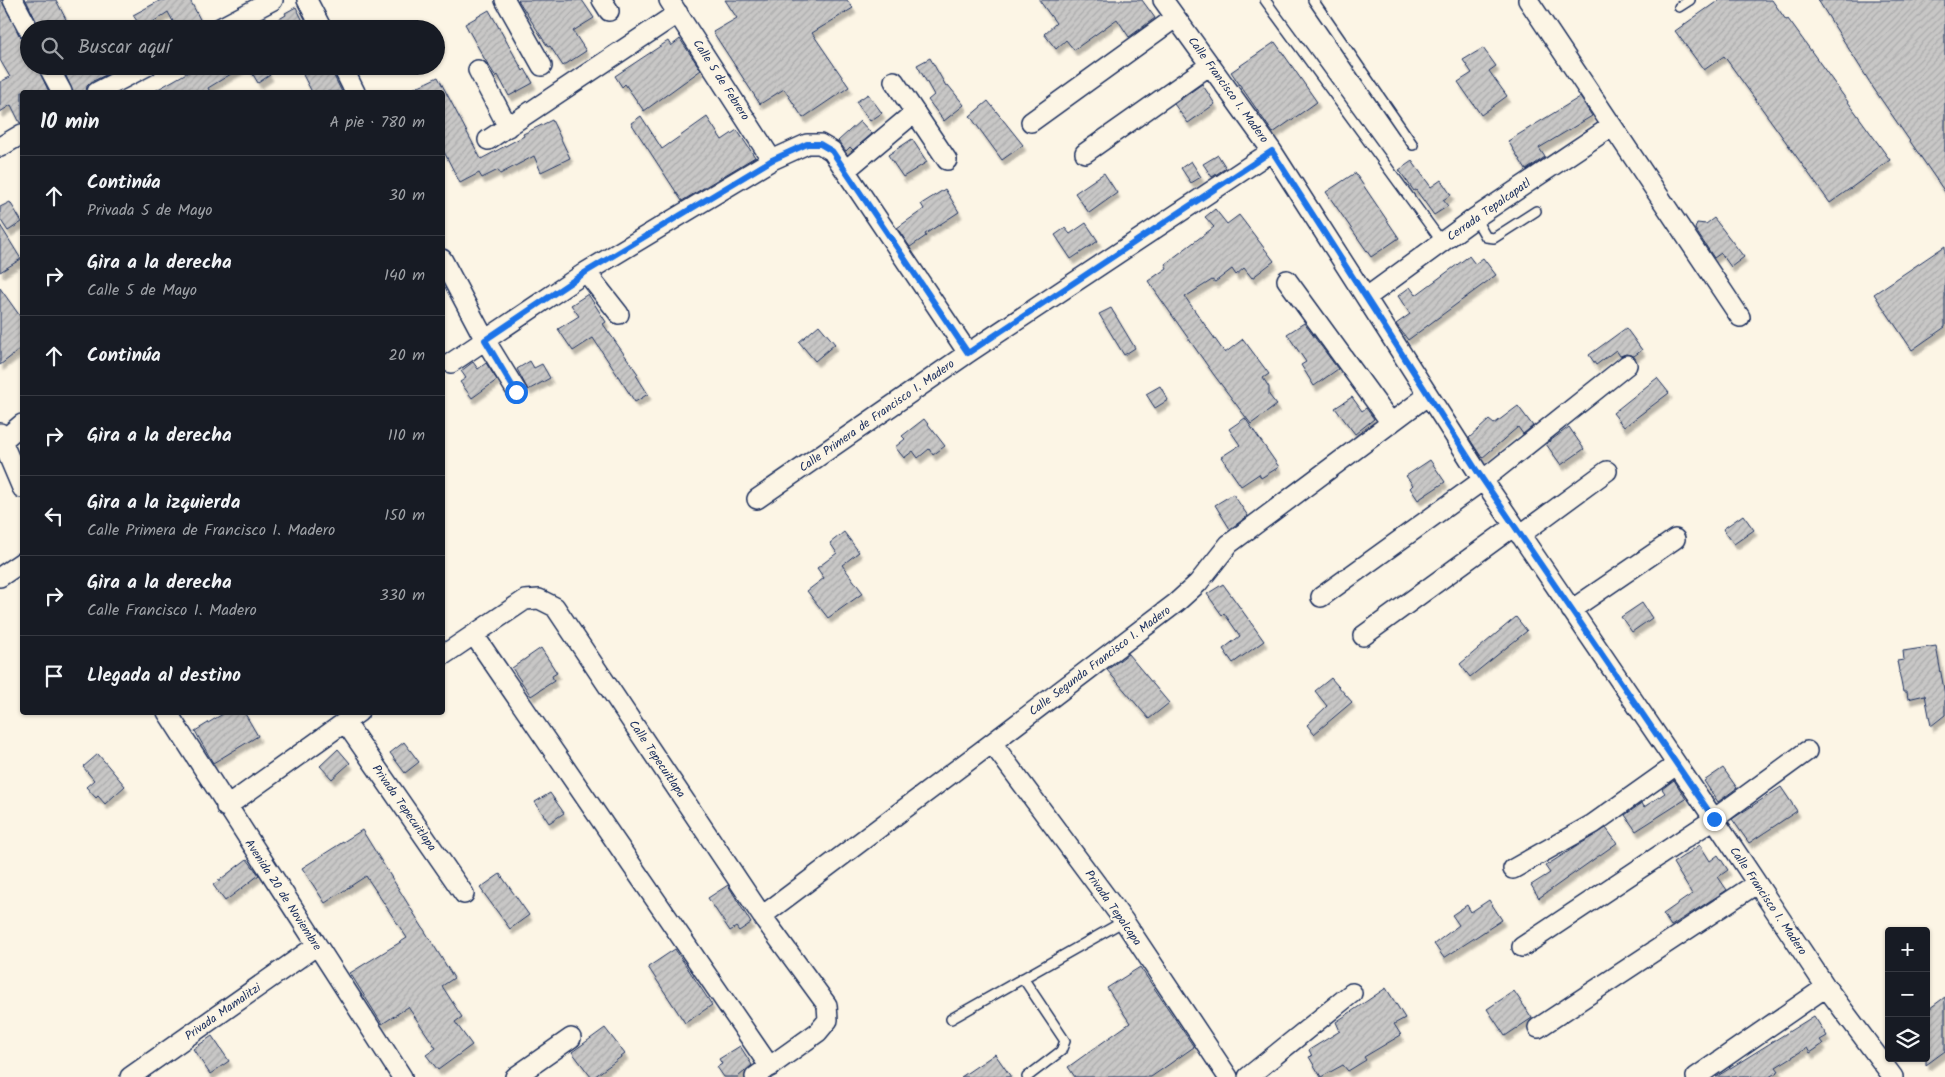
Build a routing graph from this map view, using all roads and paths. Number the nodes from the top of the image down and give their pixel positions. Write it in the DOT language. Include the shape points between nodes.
graph roads {
  1 [pos="13,0"];
  2 [pos="273,0"];
  3 [pos="307,0"];
  4 [pos="505,0"];
  5 [pos="1163,0"];
  6 [pos="1265,0"];
  7 [pos="1313,0"];
  8 [pos="1528,0"];
  9 [pos="1690,0"];
  10 [pos="674,6"];
  11 [pos="1679,7"];
  12 [pos="1176,18"];
  13 [pos="24,20"];
  14 [pos="235,20"];
  15 [pos="317,20"];
  16 [pos="542,66"];
  17 [pos="1210,66"];
  18 [pos="478,70"];
  19 [pos="53,75"];
  20 [pos="130,75"];
  21 [pos="346,75"];
  22 [pos="894,81"];
  23 [pos="61,90"];
  24 [pos="101,90"];
  25 [pos="354,90"];
  26 [pos="915,112"];
  27 [pos="1032,122"];
  28 [pos="1612,126"];
  29 [pos="508,127"];
  30 [pos="20,135"];
  31 [pos="488,140"];
  32 [pos="1413,145"];
  33 [pos="0,147"];
  34 [pos="1272,151"];
  35 [pos="1084,153"];
  36 [pos="772,160"];
  37 [pos="947,160"];
  38 [pos="846,170"];
  39 [pos="1536,211"];
  40 [pos="1475,218"];
  41 [pos="1442,242"];
  42 [pos="445,265"];
  43 [pos="586,272"];
  44 [pos="1287,280"];
  45 [pos="1367,297"];
  46 [pos="619,314"];
  47 [pos="1740,317"];
  48 [pos="485,340"];
  49 [pos="968,353"];
  50 [pos="451,363"];
  51 [pos="1627,365"];
  52 [pos="516,392"];
  53 [pos="1428,396"];
  54 [pos="1391,423"];
  55 [pos="20,425"];
  56 [pos="1,437"];
  57 [pos="1607,471"];
  58 [pos="1483,480"];
  59 [pos="20,483"];
  60 [pos="757,499"];
  61 [pos="1517,530"];
  62 [pos="1675,539"];
  63 [pos="20,563"];
  64 [pos="0,577"];
  65 [pos="1321,597"];
  66 [pos="1571,610"];
  67 [pos="474,635"];
  68 [pos="1363,636"];
  69 [pos="445,654"];
  70 [pos="168,715"];
  71 [pos="352,717"];
  72 [pos="992,743"];
  73 [pos="1806,751"];
  74 [pos="1676,765"];
  75 [pos="226,807"];
  76 [pos="1714,819"];
  77 [pos="1512,869"];
  78 [pos="1756,884"];
  79 [pos="464,894"];
  80 [pos="762,916"];
  81 [pos="1124,922"];
  82 [pos="316,946"];
  83 [pos="1522,947"];
  84 [pos="1023,978"];
  85 [pos="1826,987"];
  86 [pos="1352,993"];
  87 [pos="951,1019"];
  88 [pos="1538,1028"];
  89 [pos="571,1038"];
  90 [pos="763,1072"];
  91 [pos="130,1077"];
  92 [pos="402,1077"];
  93 [pos="515,1077"];
  94 [pos="1027,1077"];
  95 [pos="1228,1077"];
  96 [pos="1248,1077"];
  97 [pos="1696,1077"];
  98 [pos="1893,1077"];
  1 -- 13 [label="street"];
  2 -- 14 [label="street"];
  3 -- 15 [label="street"];
  4 -- 16 [label="street"];
  5 -- 12 [label="street, Calle Francisco I. Madero"];
  6 -- 41 [label="lane"];
  7 -- 32 [label="lane"];
  8 -- 28 [label="street"];
  9 -- 11 [label="lane"];
  10 -- 29 [label="street"];
  10 -- 36 [label="street, Calle 5 de Febrero"];
  12 -- 17 [label="street, Calle Francisco I. Madero"];
  12 -- 27 [label="street"];
  17 -- 34 [label="street, Calle Francisco I. Madero"];
  17 -- 35 [label="street"];
  18 -- 29 [label="street"];
  19 -- 23 [label="street"];
  20 -- 24 [label="street"];
  21 -- 25 [label="street"];
  22 -- 26 [label="street"];
  26 -- 37 [label="street"];
  26 -- 38 [label="street"];
  28 -- 40 [label="street, Cerrada Tepalcapatl"];
  28 -- 47 [label="street"];
  29 -- 31 [label="street"];
  30 -- 33 [label="street"];
  34 -- 45 [label="street, Calle Francisco I. Madero"];
  34 -- 49 [label="street, Calle Primera de Francisco I. Madero"];
  36 -- 38 [label="street" via="807,144 820,144 832,151"];
  36 -- 43 [label="street"];
  38 -- 49 [label="street"];
  39 -- 40 [label="lane" via="1494,238 1486,237"];
  40 -- 41 [label="street, Cerrada Tepalcapatl"];
  41 -- 45 [label="street, Cerrada Tepalcapatl"];
  42 -- 48 [label="street"];
  43 -- 46 [label="street"];
  43 -- 48 [label="street"];
  44 -- 54 [label="street"];
  45 -- 53 [label="street, Calle Francisco I. Madero"];
  48 -- 50 [label="street"];
  48 -- 52 [label="street"];
  49 -- 60 [label="street, Calle Primera de Francisco I. Madero"];
  51 -- 58 [label="street"];
  53 -- 54 [label="street, Calle Segunda Francisco I. Madero"];
  53 -- 58 [label="street, Calle Francisco I. Madero"];
  54 -- 72 [label="street, Calle Segunda Francisco I. Madero" via="1229,544 1198,583 1176,603"];
  55 -- 56 [label="street"];
  56 -- 59 [label="street"];
  57 -- 61 [label="street"];
  58 -- 61 [label="street, Calle Francisco I. Madero"];
  58 -- 65 [label="street"];
  61 -- 66 [label="street, Calle Francisco I. Madero"];
  61 -- 68 [label="street"];
  62 -- 66 [label="street"];
  63 -- 64 [label="street"];
  66 -- 74 [label="street, Calle Francisco I. Madero"];
  67 -- 69 [label="street, Calle Tepecuitlapa"];
  67 -- 80 [label="street, Calle Tepecuitlapa" via="525,600 539,599 554,606"];
  67 -- 90 [label="street"];
  70 -- 75 [label="street, Avenida 20 de Noviembre"];
  71 -- 75 [label="street"];
  71 -- 79 [label="street, Privada Tepecuitlapa"];
  72 -- 80 [label="street, Calle Segunda Francisco I. Madero"];
  72 -- 81 [label="street, Privada Tepalcapa"];
  73 -- 76 [label="street"];
  74 -- 76 [label="street, Calle Francisco I. Madero"];
  74 -- 77 [label="street" via="1593,824"];
  75 -- 82 [label="street, Avenida 20 de Noviembre"];
  76 -- 78 [label="street, Calle Francisco I. Madero"];
  76 -- 83 [label="street"];
  78 -- 85 [label="street, Calle Francisco I. Madero"];
  78 -- 88 [label="street"];
  80 -- 90 [label="street, Calle Tepecuitlapa" via="827,1005 828,1020 818,1032"];
  81 -- 84 [label="lane"];
  81 -- 95 [label="street, Privada Tepalcapa"];
  82 -- 91 [label="street, Privada Mamalitzi"];
  82 -- 92 [label="street, Avenida 20 de Noviembre"];
  84 -- 87 [label="lane"];
  84 -- 94 [label="lane" via="1065,1041 1061,1051"];
  85 -- 97 [label="street"];
  85 -- 98 [label="street, Calle Francisco I. Madero"];
  86 -- 96 [label="street"];
  89 -- 93 [label="street"];
}
